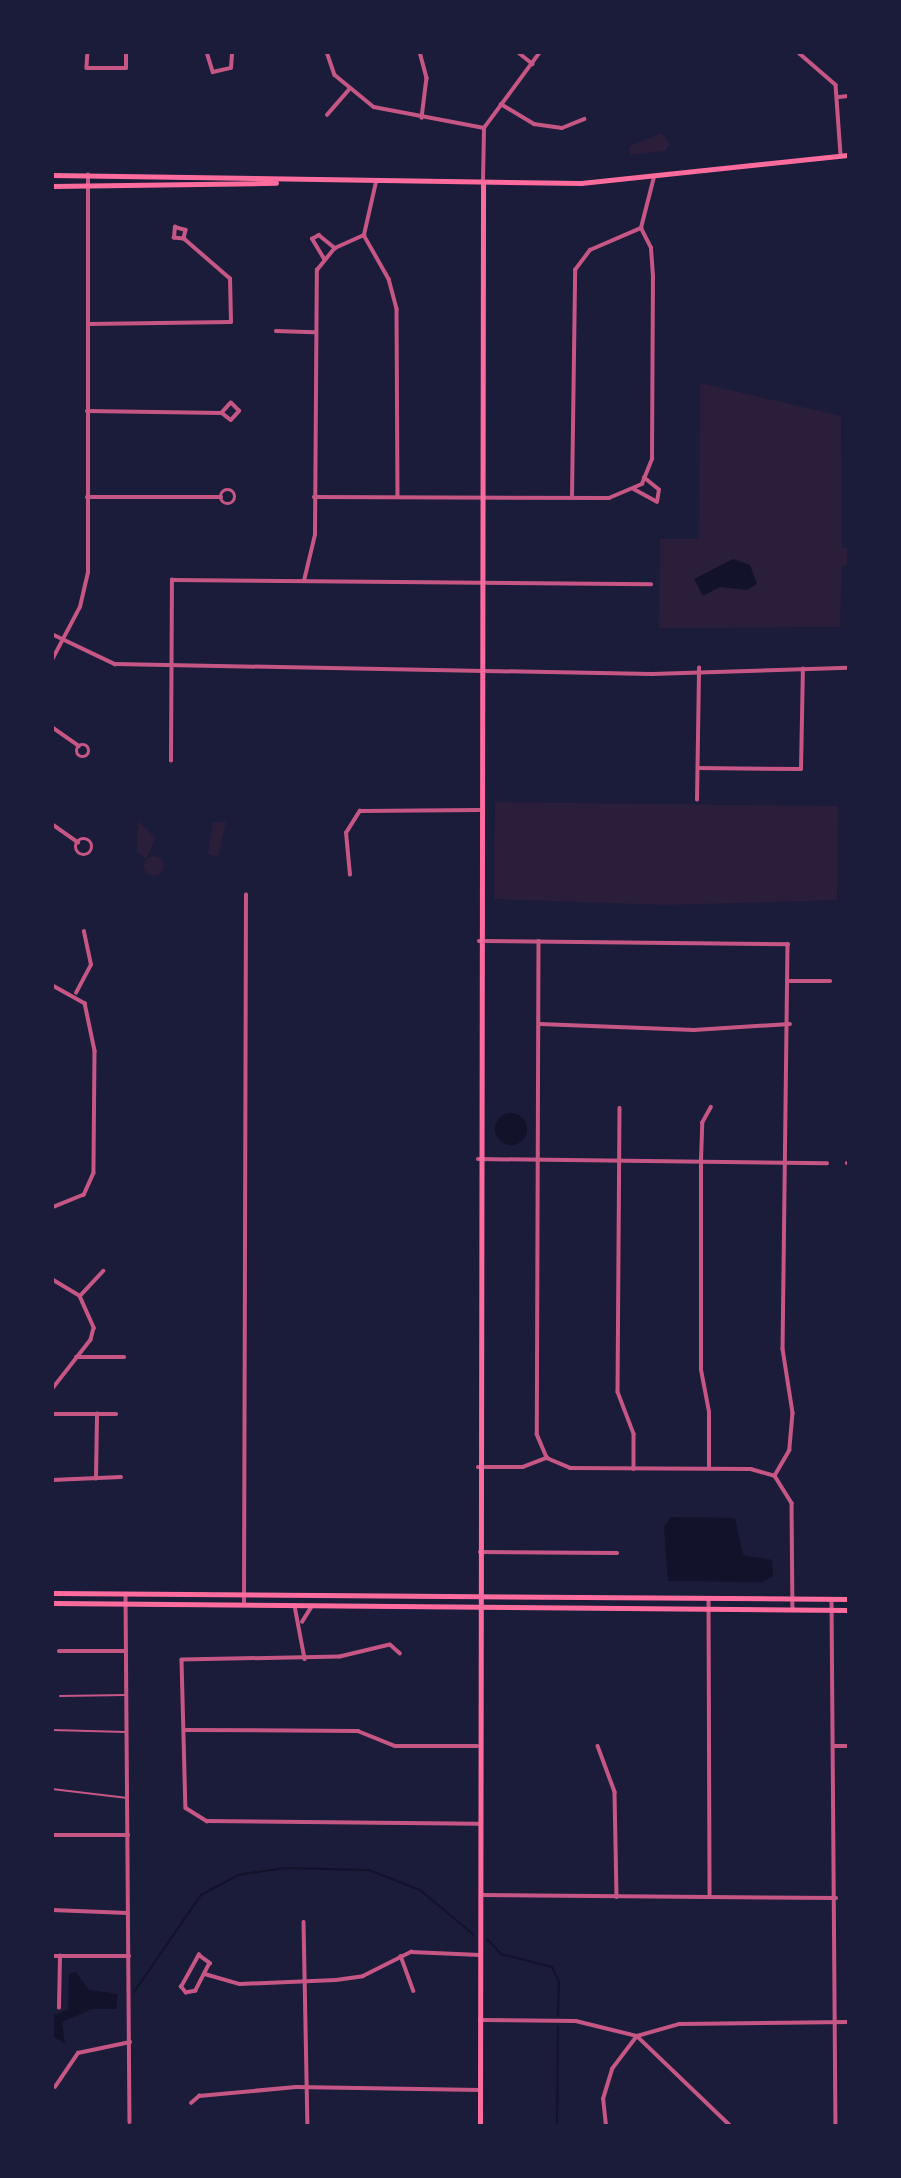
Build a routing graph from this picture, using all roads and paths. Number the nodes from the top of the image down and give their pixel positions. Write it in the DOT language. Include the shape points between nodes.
graph roads {
  1 [pos="88,52"];
  2 [pos="126,52"];
  3 [pos="207,52"];
  4 [pos="232,52"];
  5 [pos="327,52"];
  6 [pos="420,52"];
  7 [pos="518,52"];
  8 [pos="540,52"];
  9 [pos="802,53"];
  10 [pos="533,64"];
  11 [pos="349,90"];
  12 [pos="849,96"];
  13 [pos="839,97"];
  14 [pos="501,104"];
  15 [pos="327,115"];
  16 [pos="422,118"];
  17 [pos="584,119"];
  18 [pos="484,128"];
  19 [pos="845,155"];
  20 [pos="52,175"];
  21 [pos="88,175"];
  22 [pos="654,177"];
  23 [pos="280,182"];
  24 [pos="376,182"];
  25 [pos="483,183"];
  26 [pos="52,186"];
  27 [pos="88,186"];
  28 [pos="641,228"];
  29 [pos="364,235"];
  30 [pos="184,239"];
  31 [pos="335,248"];
  32 [pos="324,258"];
  33 [pos="88,324"];
  34 [pos="276,331"];
  35 [pos="314,332"];
  36 [pos="88,411"];
  37 [pos="222,413"];
  38 [pos="644,478"];
  39 [pos="634,489"];
  40 [pos="87,497"];
  41 [pos="221,497"];
  42 [pos="314,497"];
  43 [pos="398,498"];
  44 [pos="482,498"];
  45 [pos="572,498"];
  46 [pos="304,581"];
  47 [pos="482,583"];
  48 [pos="651,584"];
  49 [pos="52,634"];
  50 [pos="63,641"];
  51 [pos="52,660"];
  52 [pos="171,666"];
  53 [pos="699,668"];
  54 [pos="803,668"];
  55 [pos="849,668"];
  56 [pos="482,671"];
  57 [pos="52,727"];
  58 [pos="79,746"];
  59 [pos="171,761"];
  60 [pos="698,768"];
  61 [pos="697,800"];
  62 [pos="479,810"];
  63 [pos="52,824"];
  64 [pos="78,842"];
  65 [pos="350,875"];
  66 [pos="246,895"];
  67 [pos="84,932"];
  68 [pos="479,941"];
  69 [pos="539,941"];
  70 [pos="790,981"];
  71 [pos="831,981"];
  72 [pos="52,985"];
  73 [pos="76,993"];
  74 [pos="540,1024"];
  75 [pos="790,1024"];
  76 [pos="711,1107"];
  77 [pos="620,1108"];
  78 [pos="478,1159"];
  79 [pos="537,1160"];
  80 [pos="701,1160"];
  81 [pos="620,1161"];
  82 [pos="784,1161"];
  83 [pos="827,1163"];
  84 [pos="52,1208"];
  85 [pos="103,1271"];
  86 [pos="52,1279"];
  87 [pos="80,1296"];
  88 [pos="76,1357"];
  89 [pos="124,1357"];
  90 [pos="52,1391"];
  91 [pos="52,1414"];
  92 [pos="97,1415"];
  93 [pos="116,1415"];
  94 [pos="547,1458"];
  95 [pos="478,1467"];
  96 [pos="634,1469"];
  97 [pos="709,1469"];
  98 [pos="775,1476"];
  99 [pos="121,1477"];
  100 [pos="96,1479"];
  101 [pos="52,1480"];
  102 [pos="479,1552"];
  103 [pos="617,1553"];
  104 [pos="52,1593"];
  105 [pos="126,1594"];
  106 [pos="244,1594"];
  107 [pos="479,1597"];
  108 [pos="709,1598"];
  109 [pos="793,1598"];
  110 [pos="832,1599"];
  111 [pos="849,1599"];
  112 [pos="52,1602"];
  113 [pos="126,1603"];
  114 [pos="244,1605"];
  115 [pos="295,1605"];
  116 [pos="313,1605"];
  117 [pos="479,1607"];
  118 [pos="709,1609"];
  119 [pos="793,1610"];
  120 [pos="832,1610"];
  121 [pos="849,1610"];
  122 [pos="303,1622"];
  123 [pos="59,1651"];
  124 [pos="126,1651"];
  125 [pos="400,1654"];
  126 [pos="305,1659"];
  127 [pos="127,1695"];
  128 [pos="60,1696"];
  129 [pos="52,1730"];
  130 [pos="186,1730"];
  131 [pos="127,1732"];
  132 [pos="477,1746"];
  133 [pos="598,1746"];
  134 [pos="834,1746"];
  135 [pos="849,1746"];
  136 [pos="52,1788"];
  137 [pos="128,1798"];
  138 [pos="478,1824"];
  139 [pos="52,1835"];
  140 [pos="128,1835"];
  141 [pos="480,1895"];
  142 [pos="710,1895"];
  143 [pos="617,1897"];
  144 [pos="836,1898"];
  145 [pos="52,1910"];
  146 [pos="128,1913"];
  147 [pos="304,1922"];
  148 [pos="480,1955"];
  149 [pos="52,1956"];
  150 [pos="60,1956"];
  151 [pos="129,1956"];
  152 [pos="401,1956"];
  153 [pos="205,1974"];
  154 [pos="302,1980"];
  155 [pos="414,1991"];
  156 [pos="60,2008"];
  157 [pos="480,2020"];
  158 [pos="835,2022"];
  159 [pos="849,2022"];
  160 [pos="637,2036"];
  161 [pos="130,2042"];
  162 [pos="55,2087"];
  163 [pos="308,2087"];
  164 [pos="480,2090"];
  165 [pos="191,2103"];
  166 [pos="130,2122"];
  167 [pos="308,2126"];
  168 [pos="480,2126"];
  169 [pos="606,2126"];
  170 [pos="731,2126"];
  171 [pos="836,2126"];
  1 -- 2 [label="street" via="88,68 126,68"];
  3 -- 4 [label="street" via="213,72 231,68"];
  5 -- 11 [label="street"];
  6 -- 16 [label="street" via="426,78"];
  7 -- 10 [label="street"];
  8 -- 10 [label="street"];
  9 -- 13 [label="street" via="826,73"];
  10 -- 14 [label="street"];
  11 -- 15 [label="street"];
  11 -- 16 [label="street" via="374,107"];
  12 -- 13 [label="street"];
  13 -- 19 [label="street"];
  14 -- 17 [label="street" via="534,124 562,128"];
  14 -- 18 [label="street"];
  16 -- 18 [label="street"];
  18 -- 25 [label="street"];
  19 -- 22 [label="main road"];
  20 -- 21 [label="main road"];
  21 -- 23 [label="main road"];
  21 -- 27 [label="street"];
  22 -- 25 [label="main road"];
  22 -- 28 [label="street"];
  23 -- 24 [label="main road"];
  23 -- 27 [label="main road" via="252,188"];
  24 -- 25 [label="main road"];
  24 -- 29 [label="street"];
  25 -- 44 [label="main road"];
  26 -- 27 [label="main road"];
  27 -- 33 [label="street"];
  28 -- 38 [label="street" via="651,248 653,277 652,459"];
  28 -- 45 [label="street" via="590,250 575,270"];
  29 -- 31 [label="street"];
  29 -- 43 [label="street" via="389,279 397,309"];
  30 -- 30 [label="street" via="186,230 176,227 174,238"];
  30 -- 33 [label="street" via="230,279 231,322"];
  31 -- 32 [label="street"];
  31 -- 32 [label="street" via="319,235 312,239"];
  32 -- 35 [label="street" via="315,280"];
  33 -- 36 [label="street"];
  34 -- 35 [label="street"];
  35 -- 42 [label="street"];
  36 -- 37 [label="street"];
  36 -- 40 [label="street"];
  37 -- 37 [label="street" via="231,420 239,411 231,403"];
  38 -- 39 [label="street"];
  38 -- 39 [label="street" via="659,490 657,502"];
  39 -- 45 [label="street" via="608,498"];
  40 -- 41 [label="street"];
  40 -- 50 [label="street" via="88,573"];
  41 -- 41 [label="street" via="227,504 235,498 228,490"];
  42 -- 43 [label="street"];
  42 -- 46 [label="street"];
  43 -- 44 [label="street"];
  44 -- 45 [label="street"];
  44 -- 47 [label="main road"];
  46 -- 47 [label="street"];
  46 -- 52 [label="street" via="172,580"];
  47 -- 48 [label="street"];
  47 -- 56 [label="main road"];
  49 -- 50 [label="street"];
  50 -- 51 [label="street"];
  50 -- 52 [label="street" via="115,664"];
  52 -- 56 [label="street"];
  52 -- 59 [label="street"];
  53 -- 54 [label="street"];
  53 -- 56 [label="street" via="652,674"];
  53 -- 60 [label="street"];
  54 -- 55 [label="street"];
  54 -- 60 [label="street" via="801,769"];
  56 -- 62 [label="main road"];
  57 -- 58 [label="street"];
  60 -- 61 [label="street"];
  62 -- 65 [label="street" via="360,811 345,833"];
  62 -- 68 [label="main road"];
  63 -- 64 [label="street"];
  64 -- 64 [label="street" via="79,852 90,851 90,842"];
  66 -- 106 [label="street"];
  67 -- 73 [label="street" via="91,965"];
  68 -- 69 [label="street"];
  68 -- 78 [label="main road"];
  69 -- 70 [label="street" via="788,944"];
  69 -- 74 [label="street"];
  70 -- 71 [label="street"];
  70 -- 75 [label="street"];
  72 -- 73 [label="street"];
  73 -- 84 [label="street" via="90,1012 94,1051 94,1172 84,1195"];
  74 -- 75 [label="street" via="694,1030"];
  74 -- 79 [label="street"];
  75 -- 82 [label="street"];
  76 -- 80 [label="street" via="702,1123"];
  77 -- 81 [label="street"];
  78 -- 79 [label="street"];
  78 -- 95 [label="main road"];
  79 -- 81 [label="street"];
  79 -- 94 [label="street" via="537,1434"];
  80 -- 81 [label="street"];
  80 -- 82 [label="street"];
  80 -- 97 [label="street" via="701,1370 709,1412"];
  81 -- 96 [label="street" via="618,1392 634,1434"];
  82 -- 83 [label="street"];
  82 -- 98 [label="street" via="783,1355 793,1434"];
  85 -- 87 [label="street"];
  86 -- 87 [label="street"];
  87 -- 88 [label="street" via="94,1328"];
  88 -- 89 [label="street"];
  88 -- 90 [label="street"];
  91 -- 92 [label="street"];
  92 -- 93 [label="street"];
  92 -- 100 [label="street"];
  94 -- 95 [label="street" via="523,1467"];
  94 -- 96 [label="street" via="570,1468"];
  95 -- 102 [label="main road"];
  96 -- 97 [label="street"];
  97 -- 98 [label="street"];
  98 -- 109 [label="street" via="792,1503"];
  99 -- 100 [label="street"];
  100 -- 101 [label="street"];
  102 -- 103 [label="street"];
  102 -- 107 [label="main road"];
  104 -- 105 [label="main road"];
  105 -- 106 [label="main road"];
  105 -- 113 [label="street"];
  106 -- 107 [label="main road"];
  106 -- 114 [label="street"];
  107 -- 108 [label="main road"];
  107 -- 117 [label="main road"];
  108 -- 109 [label="main road"];
  108 -- 118 [label="street"];
  109 -- 110 [label="main road"];
  109 -- 119 [label="street"];
  110 -- 111 [label="main road"];
  110 -- 120 [label="street"];
  112 -- 113 [label="main road"];
  113 -- 114 [label="main road"];
  113 -- 124 [label="street"];
  114 -- 115 [label="main road"];
  115 -- 116 [label="main road"];
  115 -- 122 [label="street"];
  116 -- 117 [label="main road"];
  116 -- 122 [label="street"];
  117 -- 118 [label="main road"];
  117 -- 132 [label="main road"];
  118 -- 119 [label="main road"];
  118 -- 142 [label="street"];
  119 -- 120 [label="main road"];
  120 -- 121 [label="main road"];
  120 -- 134 [label="street"];
  122 -- 126 [label="street"];
  123 -- 124 [label="street"];
  124 -- 127 [label="street"];
  125 -- 126 [label="street" via="390,1645"];
  126 -- 130 [label="street" via="182,1660"];
  127 -- 128 [label="lane"];
  127 -- 131 [label="street"];
  129 -- 131 [label="lane"];
  130 -- 132 [label="street" via="358,1731 395,1746"];
  130 -- 138 [label="street" via="186,1808 196,1818"];
  131 -- 137 [label="street"];
  132 -- 138 [label="main road"];
  133 -- 143 [label="street" via="615,1792"];
  134 -- 135 [label="street"];
  134 -- 144 [label="street"];
  136 -- 137 [label="lane"];
  137 -- 140 [label="street"];
  138 -- 141 [label="main road"];
  139 -- 140 [label="street"];
  140 -- 146 [label="street"];
  141 -- 143 [label="street"];
  141 -- 148 [label="main road"];
  142 -- 143 [label="street"];
  142 -- 144 [label="street"];
  144 -- 158 [label="street"];
  145 -- 146 [label="street"];
  146 -- 151 [label="street"];
  147 -- 154 [label="street"];
  148 -- 152 [label="street"];
  148 -- 157 [label="main road"];
  149 -- 150 [label="street"];
  150 -- 151 [label="street"];
  150 -- 156 [label="street"];
  151 -- 161 [label="street"];
  152 -- 154 [label="street" via="363,1976"];
  152 -- 155 [label="street"];
  153 -- 153 [label="street" via="210,1961 198,1955 182,1990 196,1991"];
  153 -- 154 [label="street" via="240,1984"];
  154 -- 163 [label="street"];
  157 -- 160 [label="street" via="576,2021"];
  157 -- 164 [label="main road"];
  158 -- 159 [label="street"];
  158 -- 160 [label="street" via="678,2024"];
  158 -- 171 [label="street"];
  160 -- 169 [label="street" via="612,2069 603,2099"];
  160 -- 170 [label="street"];
  161 -- 162 [label="street" via="78,2053"];
  161 -- 166 [label="street"];
  163 -- 164 [label="street"];
  163 -- 165 [label="street" via="199,2096"];
  163 -- 167 [label="street"];
  164 -- 168 [label="main road"];
}
